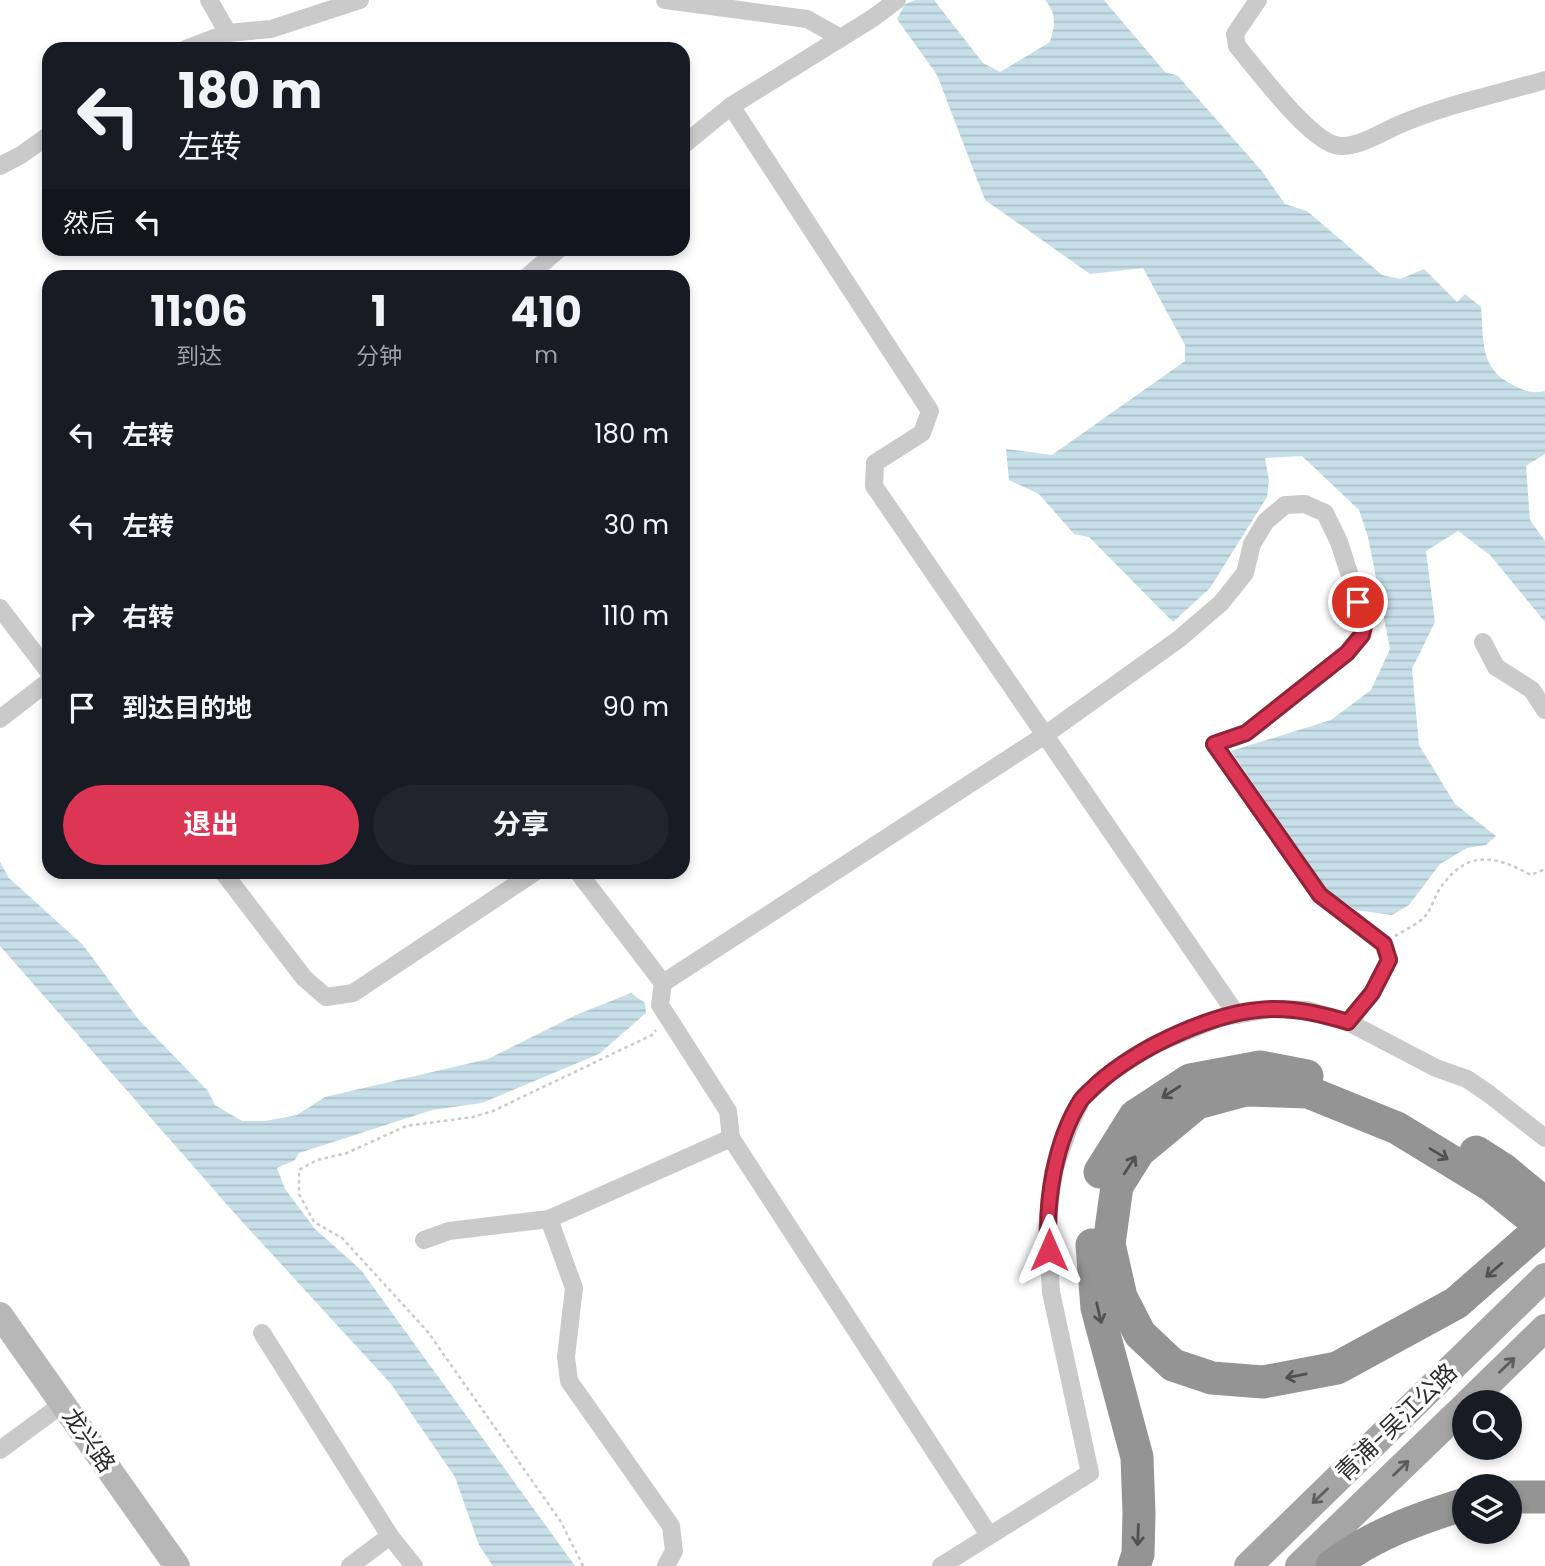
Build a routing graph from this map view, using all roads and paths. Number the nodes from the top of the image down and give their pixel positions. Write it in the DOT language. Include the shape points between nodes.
graph roads {
  1 [pos="209,0"];
  2 [pos="360,0"];
  3 [pos="665,0"];
  4 [pos="897,0"];
  5 [pos="1258,0"];
  6 [pos="228,33"];
  7 [pos="841,38"];
  8 [pos="204,42"];
  9 [pos="1545,80"];
  10 [pos="731,106"];
  11 [pos="690,139"];
  12 [pos="42,140"];
  13 [pos="0,166"];
  14 [pos="551,256"];
  15 [pos="535,270"];
  16 [pos="0,608"];
  17 [pos="1483,642"];
  18 [pos="42,663"];
  19 [pos="42,686"];
  20 [pos="1545,710"];
  21 [pos="0,719"];
  22 [pos="1045,735"];
  23 [pos="1545,869"];
  24 [pos="228,879"];
  25 [pos="524,879"];
  26 [pos="583,879"];
  27 [pos="1384,944"];
  28 [pos="663,983"];
  29 [pos="1237,1014"];
  30 [pos="1348,1022"];
  31 [pos="1545,1138"];
  32 [pos="732,1139"];
  33 [pos="1498,1178"];
  34 [pos="1545,1205"];
  35 [pos="549,1219"];
  36 [pos="1545,1227"];
  37 [pos="424,1240"];
  38 [pos="1545,1277"];
  39 [pos="0,1315"];
  40 [pos="1545,1328"];
  41 [pos="262,1333"];
  42 [pos="1481,1390"];
  43 [pos="64,1403"];
  44 [pos="1452,1419"];
  45 [pos="0,1450"];
  46 [pos="1522,1497"];
  47 [pos="1545,1497"];
  48 [pos="1452,1508"];
  49 [pos="989,1535"];
  50 [pos="390,1536"];
  51 [pos="177,1566"];
  52 [pos="350,1566"];
  53 [pos="414,1566"];
  54 [pos="666,1566"];
  55 [pos="941,1566"];
  56 [pos="1134,1566"];
  57 [pos="1248,1566"];
  58 [pos="1299,1566"];
  59 [pos="1332,1566"];
  1 -- 6 [label="street"];
  2 -- 6 [label="street" via="271,29"];
  3 -- 7 [label="street" via="807,19"];
  4 -- 7 [label="street"];
  5 -- 9 [label="street" via="1235,34 1237,46 1321,139 1337,146 1358,143 1454,105"];
  6 -- 8 [label="street"];
  7 -- 10 [label="street"];
  10 -- 11 [label="street"];
  10 -- 22 [label="street" via="930,411 922,433 875,463 874,486"];
  12 -- 13 [label="street"];
  14 -- 15 [label="street"];
  16 -- 18 [label="street"];
  17 -- 20 [label="street" via="1496,667 1532,690"];
  19 -- 21 [label="street"];
  22 -- 27 [label="street" via="1179,639 1221,603 1245,573 1252,544 1266,521 1285,505 1305,504 1325,513 1365,622 1362,635 1347,653 1256,726 1214,744 1320,895"];
  22 -- 28 [label="street"];
  22 -- 29 [label="street"];
  23 -- 27 [label="path" via="1531,876 1488,858 1463,863 1439,890 1426,916"];
  24 -- 25 [label="street" via="304,978 326,997 353,993"];
  26 -- 28 [label="street"];
  27 -- 30 [label="street" via="1389,960 1372,993"];
  28 -- 32 [label="street" via="660,1004 727,1111"];
  29 -- 30 [label="street" via="1307,1010"];
  29 -- 49 [label="street" via="1153,1045 1110,1073 1082,1099 1053,1173 1047,1229 1051,1292 1090,1473"];
  30 -- 31 [label="street" via="1467,1079"];
  32 -- 35 [label="street"];
  32 -- 49 [label="street"];
  33 -- 34 [label="highway"];
  33 -- 36 [label="highway, bridge"];
  36 -- 33 [label="highway, one-way" via="1456,1303 1337,1368 1263,1382 1212,1378 1173,1364 1140,1334 1121,1297 1110,1244 1117,1186 1139,1151 1197,1103 1245,1090 1308,1092 1397,1128"];
  33 -- 56 [label="highway, one-way" via="1433,1123 1338,1081 1259,1067 1190,1080 1135,1116 1097,1175 1091,1233 1097,1308 1137,1457"];
  35 -- 37 [label="street" via="449,1231"];
  35 -- 54 [label="street" via="573,1288 566,1357 569,1381 671,1525 674,1551"];
  38 -- 57 [label="main road, 青浦-吴江公路, one-way"];
  39 -- 43 [label="street, 龙兴路"];
  42 -- 40 [label="main road, 青浦-吴江公路, one-way"];
  41 -- 50 [label="street"];
  43 -- 45 [label="street"];
  43 -- 51 [label="street, 龙兴路"];
  58 -- 44 [label="main road, 青浦-吴江公路, one-way"];
  46 -- 47 [label="highway"];
  48 -- 59 [label="highway" via="1411,1521 1356,1548"];
  49 -- 55 [label="street"];
  50 -- 52 [label="street"];
  50 -- 53 [label="street"];
}
